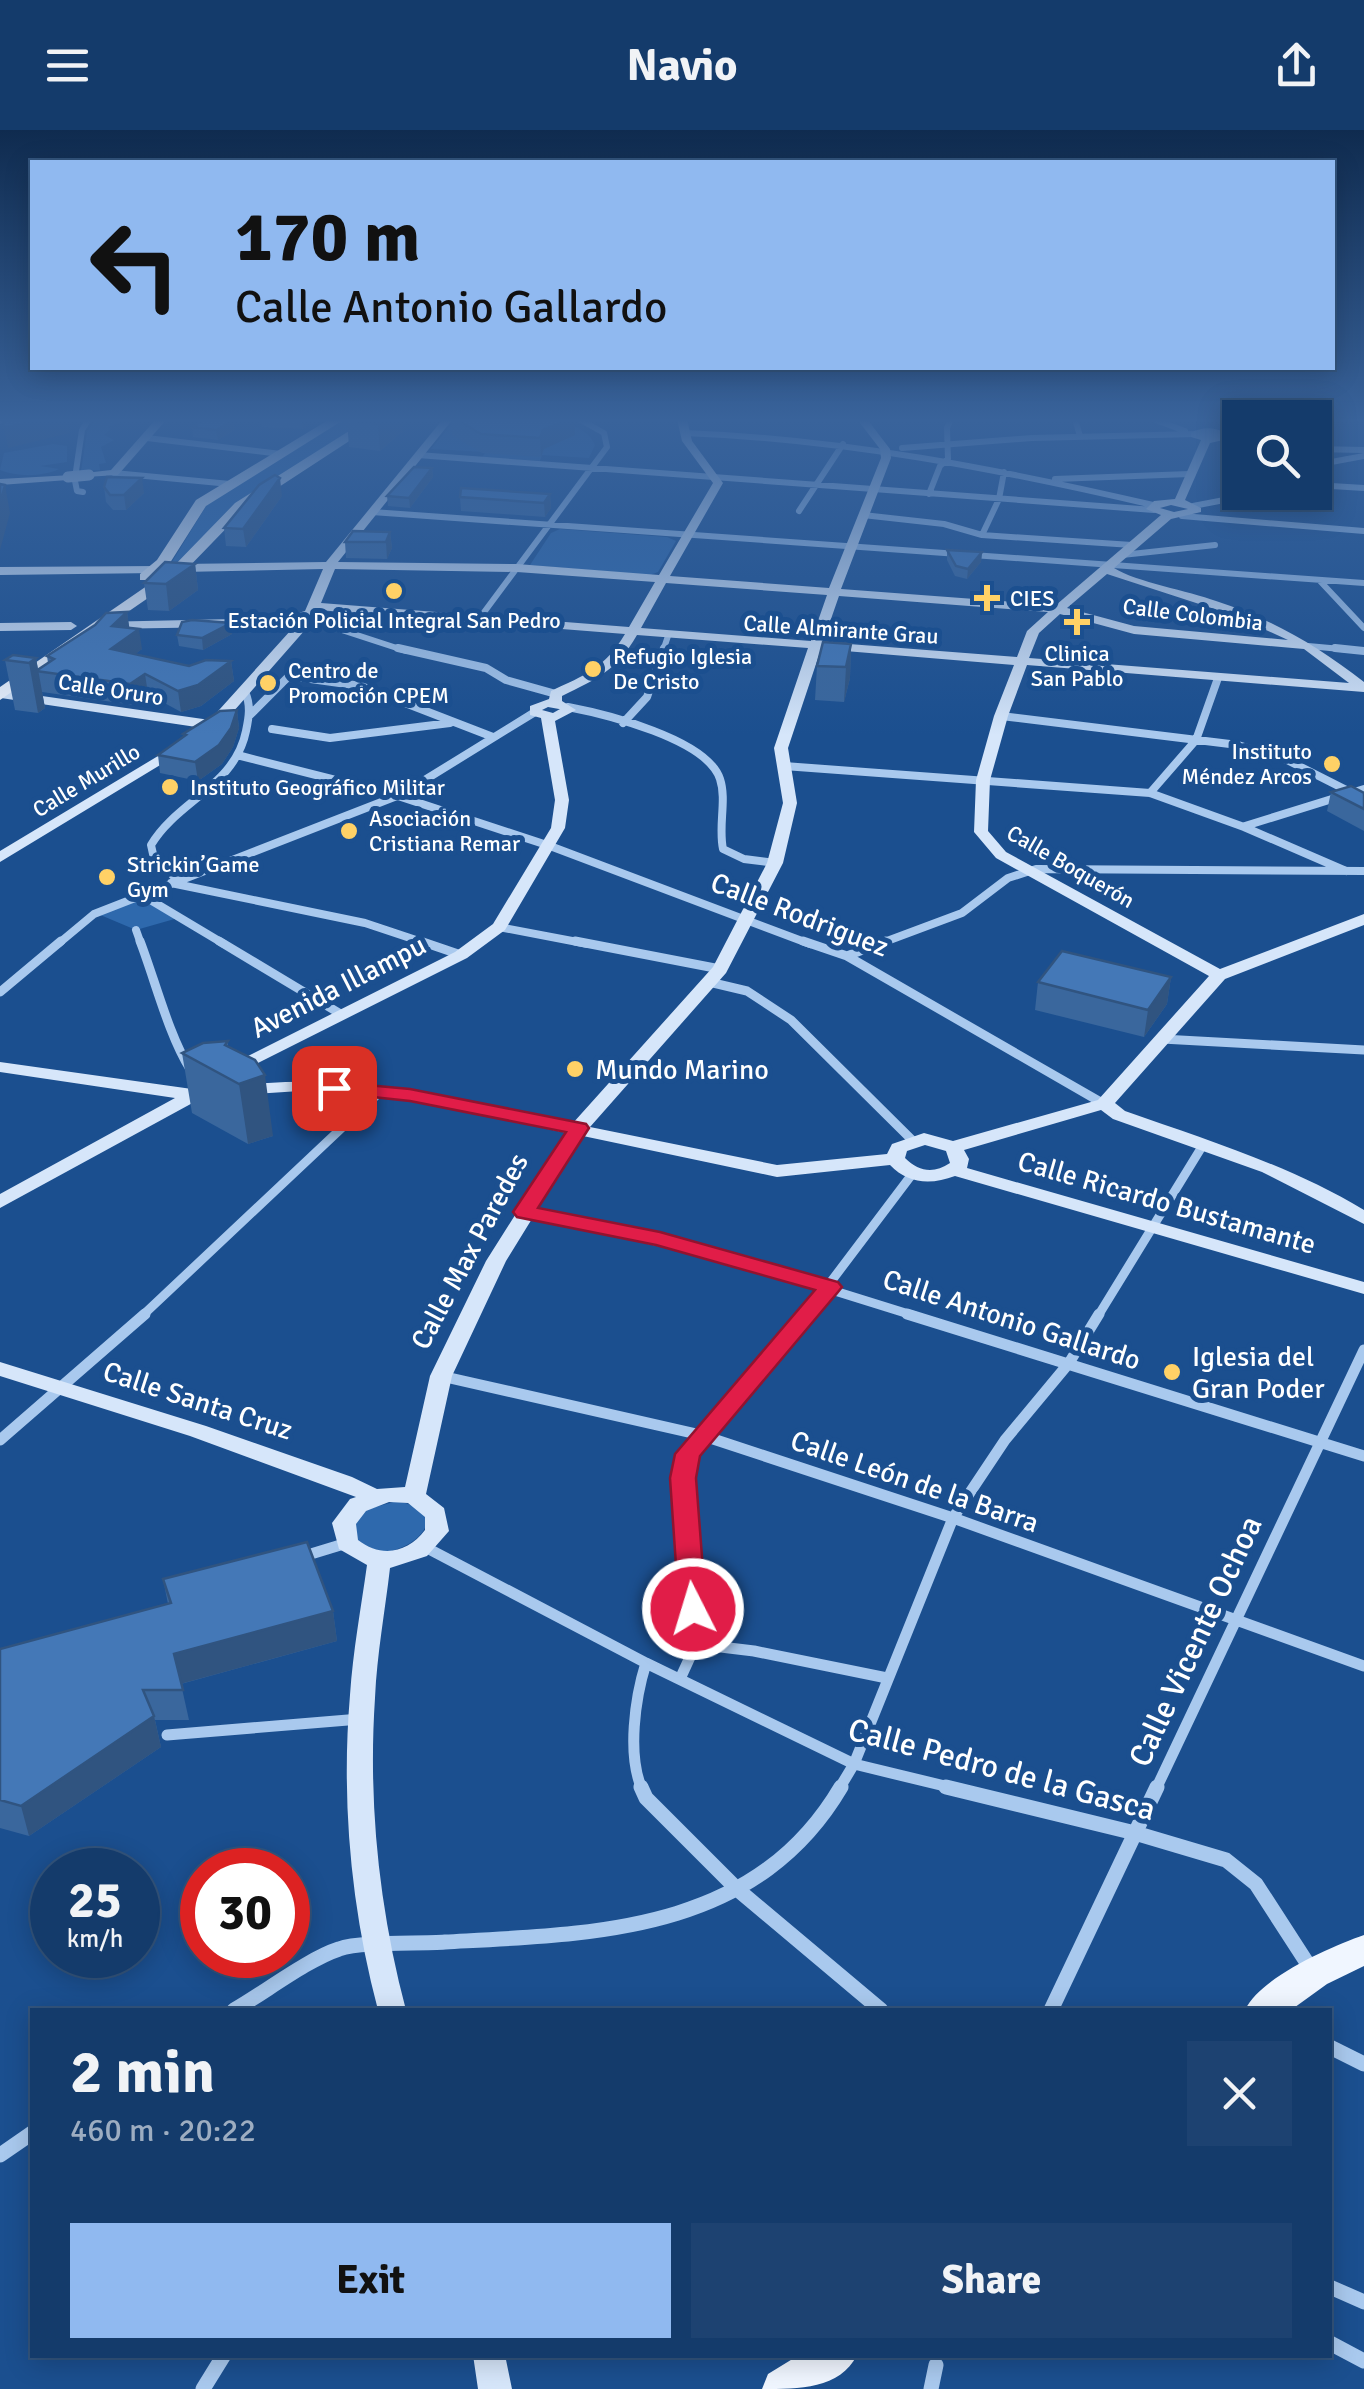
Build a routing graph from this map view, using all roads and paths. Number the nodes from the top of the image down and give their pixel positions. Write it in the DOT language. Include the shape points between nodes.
graph roads {
  1 [pos="186,524"];
  2 [pos="222,524"];
  3 [pos="362,524"];
  4 [pos="540,524"];
  5 [pos="692,524"];
  6 [pos="859,524"];
  7 [pos="945,524"];
  8 [pos="987,524"];
  9 [pos="1157,524"];
  10 [pos="1284,524"];
  11 [pos="548,525"];
  12 [pos="1364,531"];
  13 [pos="686,535"];
  14 [pos="982,536"];
  15 [pos="1132,545"];
  16 [pos="1215,545"];
  17 [pos="849,548"];
  18 [pos="1122,555"];
  19 [pos="330,565"];
  20 [pos="1106,566"];
  21 [pos="156,568"];
  22 [pos="181,568"];
  23 [pos="517,568"];
  24 [pos="0,571"];
  25 [pos="662,579"];
  26 [pos="1320,581"];
  27 [pos="1364,584"];
  28 [pos="834,591"];
  29 [pos="1056,610"];
  30 [pos="312,613"];
  31 [pos="479,619"];
  32 [pos="101,625"];
  33 [pos="71,626"];
  34 [pos="0,628"];
  35 [pos="1364,628"];
  36 [pos="635,631"];
  37 [pos="668,636"];
  38 [pos="1308,646"];
  39 [pos="817,648"];
  40 [pos="1364,651"];
  41 [pos="1020,663"];
  42 [pos="0,675"];
  43 [pos="1218,678"];
  44 [pos="1364,688"];
  45 [pos="245,692"];
  46 [pos="0,695"];
  47 [pos="553,707"];
  48 [pos="249,716"];
  49 [pos="1001,716"];
  50 [pos="451,722"];
  51 [pos="623,723"];
  52 [pos="214,725"];
  53 [pos="272,729"];
  54 [pos="493,737"];
  55 [pos="1196,740"];
  56 [pos="241,756"];
  57 [pos="784,766"];
  58 [pos="983,780"];
  59 [pos="1364,790"];
  60 [pos="1150,793"];
  61 [pos="1352,793"];
  62 [pos="395,795"];
  63 [pos="1364,799"];
  64 [pos="1244,827"];
  65 [pos="550,846"];
  66 [pos="0,858"];
  67 [pos="775,863"];
  68 [pos="1028,871"];
  69 [pos="1346,871"];
  70 [pos="1364,871"];
  71 [pos="174,882"];
  72 [pos="142,895"];
  73 [pos="1364,919"];
  74 [pos="744,922"];
  75 [pos="499,927"];
  76 [pos="136,930"];
  77 [pos="461,954"];
  78 [pos="846,956"];
  79 [pos="715,976"];
  80 [pos="1219,976"];
  81 [pos="0,992"];
  82 [pos="340,1013"];
  83 [pos="1162,1039"];
  84 [pos="1364,1050"];
  85 [pos="0,1066"];
  86 [pos="202,1075"];
  87 [pos="381,1091"];
  88 [pos="194,1095"];
  89 [pos="1104,1104"];
  90 [pos="578,1128"];
  91 [pos="913,1140"];
  92 [pos="1203,1145"];
  93 [pos="952,1147"];
  94 [pos="895,1158"];
  95 [pos="954,1170"];
  96 [pos="912,1173"];
  97 [pos="0,1202"];
  98 [pos="524,1212"];
  99 [pos="1364,1218"];
  100 [pos="1153,1224"];
  101 [pos="830,1287"];
  102 [pos="1364,1288"];
  103 [pos="1364,1350"];
  104 [pos="1069,1364"];
  105 [pos="0,1369"];
  106 [pos="441,1376"];
  107 [pos="59,1386"];
  108 [pos="701,1436"];
  109 [pos="0,1440"];
  110 [pos="1318,1441"];
  111 [pos="1364,1456"];
  112 [pos="414,1496"];
  113 [pos="374,1497"];
  114 [pos="953,1518"];
  115 [pos="346,1543"];
  116 [pos="425,1547"];
  117 [pos="291,1560"];
  118 [pos="379,1560"];
  119 [pos="1237,1619"];
  120 [pos="696,1644"];
  121 [pos="646,1663"];
  122 [pos="1364,1666"];
  123 [pos="887,1678"];
  124 [pos="680,1679"];
  125 [pos="361,1718"];
  126 [pos="167,1735"];
  127 [pos="854,1764"];
  128 [pos="1135,1833"];
  129 [pos="737,1890"];
  130 [pos="373,1946"];
  131 [pos="1364,1950"];
  132 [pos="1314,1973"];
  133 [pos="237,2008"];
  134 [pos="391,2008"];
  135 [pos="879,2008"];
  136 [pos="1052,2008"];
  137 [pos="1266,2008"];
  138 [pos="1332,2048"];
  139 [pos="1364,2064"];
  140 [pos="30,2134"];
  141 [pos="0,2155"];
  142 [pos="1332,2288"];
  143 [pos="1364,2302"];
  144 [pos="1332,2343"];
  145 [pos="222,2358"];
  146 [pos="490,2358"];
  147 [pos="831,2358"];
  148 [pos="1364,2361"];
  149 [pos="936,2365"];
  150 [pos="202,2389"];
  151 [pos="495,2389"];
  152 [pos="783,2389"];
  153 [pos="931,2389"];
  1 -- 21 [label="main road"];
  2 -- 22 [label="main road"];
  3 -- 19 [label="main road"];
  4 -- 11 [label="street"];
  5 -- 13 [label="main road"];
  6 -- 17 [label="main road, Calle Max Paredes"];
  7 -- 14 [label="street"];
  8 -- 14 [label="street"];
  9 -- 15 [label="main road, Calle Boquerón"];
  10 -- 12 [label="street"];
  11 -- 13 [label="street"];
  11 -- 23 [label="street"];
  13 -- 17 [label="street"];
  13 -- 25 [label="main road"];
  14 -- 15 [label="street"];
  15 -- 18 [label="main road, Calle Boquerón"];
  16 -- 18 [label="street"];
  17 -- 20 [label="street"];
  17 -- 28 [label="main road, Calle Max Paredes"];
  18 -- 20 [label="main road, Calle Boquerón"];
  19 -- 22 [label="main road, Calle Colombia"];
  19 -- 23 [label="main road, Calle Colombia"];
  19 -- 30 [label="main road"];
  20 -- 26 [label="street"];
  20 -- 29 [label="main road, Calle Boquerón"];
  20 -- 38 [label="main road" via="1234,610"];
  21 -- 22 [label="main road"];
  21 -- 24 [label="main road"];
  21 -- 33 [label="main road"];
  22 -- 32 [label="main road"];
  23 -- 25 [label="main road, Calle Colombia"];
  23 -- 31 [label="street"];
  25 -- 28 [label="main road, Calle Colombia"];
  25 -- 36 [label="main road"];
  26 -- 27 [label="street"];
  26 -- 35 [label="street"];
  28 -- 29 [label="main road, Calle Colombia"];
  28 -- 39 [label="main road, Calle Max Paredes"];
  29 -- 38 [label="main road, Calle Colombia" via="1134,630"];
  29 -- 41 [label="main road, Calle Boquerón" via="1033,631"];
  30 -- 31 [label="main road, Calle Almirante Grau"];
  30 -- 32 [label="main road, Calle Almirante Grau" via="282,622"];
  30 -- 45 [label="main road, Calle Murillo"];
  30 -- 47 [label="street" via="441,662 486,668"];
  31 -- 36 [label="main road, Calle Almirante Grau"];
  32 -- 33 [label="main road"];
  32 -- 46 [label="main road"];
  33 -- 34 [label="main road"];
  33 -- 42 [label="main road"];
  36 -- 37 [label="main road, Calle Almirante Grau"];
  36 -- 47 [label="main road" via="617,658"];
  37 -- 39 [label="main road, Calle Almirante Grau"];
  37 -- 51 [label="street" via="647,697"];
  38 -- 40 [label="street, Calle Colombia"];
  38 -- 44 [label="main road"];
  39 -- 41 [label="main road, Calle Almirante Grau"];
  39 -- 57 [label="main road, Calle Max Paredes" via="782,748"];
  41 -- 43 [label="main road, Calle Almirante Grau"];
  41 -- 49 [label="main road, Calle Boquerón"];
  43 -- 44 [label="main road, Calle Almirante Grau"];
  43 -- 55 [label="street"];
  45 -- 48 [label="street"];
  45 -- 52 [label="main road, Calle Murillo"];
  46 -- 52 [label="main road, Calle Oruro"];
  47 -- 51 [label="street"];
  47 -- 54 [label="street"];
  47 -- 65 [label="main road, Avenida Illampu" via="562,800"];
  48 -- 50 [label="street" via="289,676 360,686"];
  48 -- 56 [label="street"];
  49 -- 55 [label="street"];
  49 -- 58 [label="main road, Calle Boquerón"];
  50 -- 53 [label="street" via="330,738"];
  50 -- 54 [label="street"];
  51 -- 67 [label="street" via="710,760 720,779 723,849"];
  52 -- 66 [label="main road, Calle Murillo"];
  54 -- 62 [label="street"];
  55 -- 60 [label="street"];
  55 -- 61 [label="street" via="1262,751"];
  56 -- 62 [label="street, Calle Rodriguez"];
  56 -- 71 [label="street" via="155,836 153,854"];
  57 -- 58 [label="street"];
  57 -- 67 [label="main road, Calle Max Paredes" via="790,803"];
  58 -- 60 [label="street"];
  58 -- 68 [label="main road, Calle Boquerón" via="982,832 1001,855"];
  59 -- 61 [label="street"];
  60 -- 64 [label="street"];
  61 -- 63 [label="street"];
  61 -- 64 [label="street"];
  62 -- 65 [label="street, Calle Rodriguez"];
  62 -- 71 [label="street"];
  64 -- 69 [label="street"];
  65 -- 74 [label="street, Calle Rodriguez"];
  65 -- 75 [label="main road, Avenida Illampu"];
  67 -- 74 [label="main road, Calle Max Paredes"];
  68 -- 69 [label="street"];
  68 -- 78 [label="street" via="998,884 962,914"];
  68 -- 80 [label="main road, Calle Boquerón"];
  69 -- 70 [label="street"];
  71 -- 72 [label="street"];
  71 -- 77 [label="street" via="365,923"];
  72 -- 81 [label="street" via="94,914"];
  72 -- 82 [label="street"];
  73 -- 80 [label="main road"];
  74 -- 78 [label="street, Calle Rodriguez"];
  74 -- 79 [label="main road, Calle Max Paredes"];
  75 -- 77 [label="main road, Avenida Illampu"];
  75 -- 79 [label="street"];
  76 -- 86 [label="street" via="177,1048 190,1070"];
  77 -- 82 [label="main road, Avenida Illampu"];
  78 -- 89 [label="street, Calle Rodriguez"];
  79 -- 90 [label="main road, Calle Max Paredes"];
  79 -- 91 [label="street" via="791,1020"];
  80 -- 83 [label="main road"];
  82 -- 88 [label="main road, Avenida Illampu"];
  83 -- 84 [label="street"];
  83 -- 89 [label="main road"];
  85 -- 88 [label="main road"];
  87 -- 88 [label="main road" via="300,1086"];
  87 -- 90 [label="main road"];
  87 -- 107 [label="street" via="198,1266"];
  88 -- 97 [label="main road, Avenida Illampu"];
  89 -- 92 [label="main road, Calle Rodriguez"];
  89 -- 93 [label="main road"];
  90 -- 94 [label="main road" via="777,1171"];
  90 -- 98 [label="main road, Calle Max Paredes"];
  91 -- 93 [label="main road"];
  91 -- 94 [label="main road"];
  92 -- 99 [label="main road, Calle Rodriguez" via="1302,1182"];
  92 -- 100 [label="street"];
  93 -- 95 [label="main road" via="960,1158"];
  94 -- 96 [label="main road"];
  95 -- 96 [label="main road, Calle Ricardo Bustamante"];
  95 -- 100 [label="main road, Calle Ricardo Bustamante"];
  96 -- 101 [label="street"];
  98 -- 101 [label="street, Calle Antonio Gallardo" via="660,1239"];
  98 -- 106 [label="main road, Calle Max Paredes"];
  100 -- 102 [label="main road, Calle Ricardo Bustamante"];
  100 -- 104 [label="street"];
  101 -- 104 [label="street, Calle Antonio Gallardo"];
  101 -- 108 [label="street"];
  103 -- 110 [label="street, Calle Vicente Ochoa"];
  104 -- 110 [label="street, Calle Antonio Gallardo"];
  104 -- 114 [label="street"];
  105 -- 107 [label="main road, Calle Santa Cruz"];
  106 -- 108 [label="street, Calle León de la Barra"];
  106 -- 112 [label="main road, Calle Max Paredes"];
  107 -- 109 [label="street"];
  107 -- 113 [label="main road, Calle Santa Cruz" via="324,1474"];
  108 -- 114 [label="street, Calle León de la Barra"];
  108 -- 120 [label="street" via="687,1454 683,1478"];
  110 -- 111 [label="street, Calle Antonio Gallardo"];
  110 -- 119 [label="street, Calle Vicente Ochoa"];
  112 -- 113 [label="main road"];
  112 -- 116 [label="main road" via="431,1507 438,1523"];
  113 -- 115 [label="main road" via="347,1517"];
  114 -- 119 [label="street, Calle León de la Barra"];
  114 -- 123 [label="street"];
  115 -- 117 [label="street"];
  115 -- 118 [label="main road"];
  116 -- 118 [label="main road"];
  116 -- 121 [label="street, Calle Pedro de la Gasca"];
  118 -- 125 [label="main road"];
  119 -- 122 [label="street, Calle León de la Barra"];
  119 -- 128 [label="street, Calle Vicente Ochoa"];
  120 -- 123 [label="street"];
  120 -- 124 [label="street"];
  121 -- 124 [label="street, Calle Pedro de la Gasca"];
  121 -- 129 [label="street" via="634,1771 639,1784"];
  123 -- 127 [label="street"];
  124 -- 127 [label="street, Calle Pedro de la Gasca"];
  125 -- 126 [label="street"];
  125 -- 130 [label="main road"];
  127 -- 128 [label="street, Calle Pedro de la Gasca"];
  127 -- 129 [label="street" via="801,1838"];
  128 -- 132 [label="street, Calle Pedro de la Gasca" via="1226,1860 1256,1884"];
  128 -- 136 [label="street, Calle Vicente Ochoa"];
  129 -- 130 [label="street" via="669,1920 584,1935"];
  129 -- 135 [label="street"];
  130 -- 133 [label="street" via="340,1948"];
  130 -- 134 [label="main road"];
  131 -- 132 [label="main road"];
  132 -- 137 [label="main road"];
  138 -- 139 [label="street"];
  140 -- 141 [label="street"];
  142 -- 143 [label="street"];
  144 -- 148 [label="street"];
  145 -- 150 [label="street"];
  146 -- 151 [label="main road"];
  147 -- 152 [label="main road"];
  149 -- 153 [label="street"];
}
